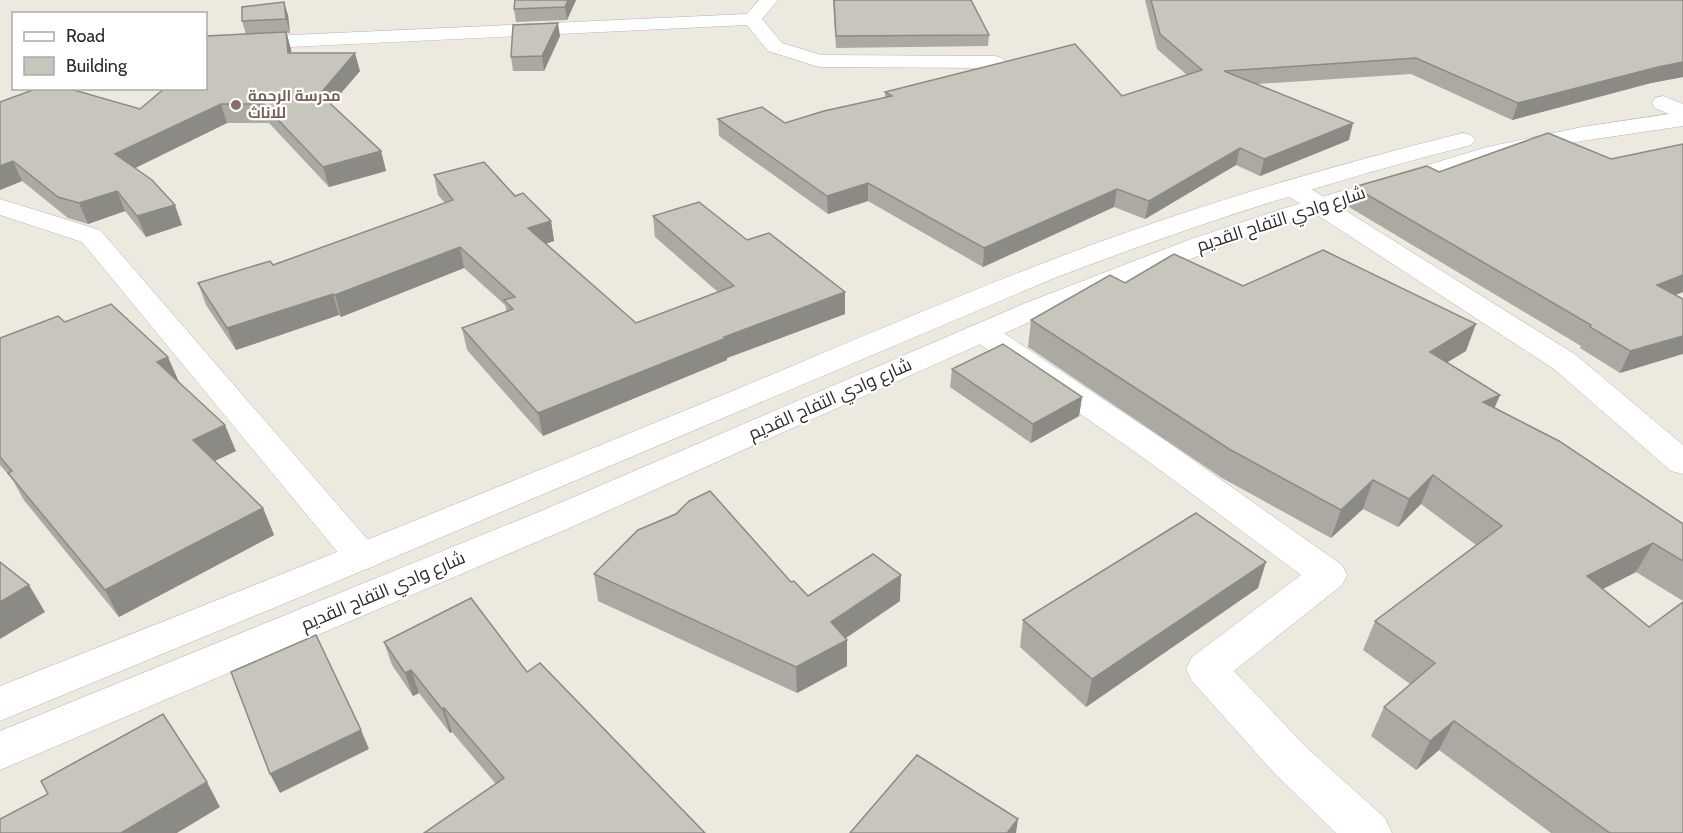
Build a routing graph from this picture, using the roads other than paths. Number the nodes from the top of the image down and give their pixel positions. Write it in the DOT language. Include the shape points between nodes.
graph roads {
  1 [pos="769,0"];
  2 [pos="752,20"];
  3 [pos="207,45"];
  4 [pos="995,62"];
  5 [pos="1678,108"];
  6 [pos="1291,187"];
  7 [pos="1320,205"];
  8 [pos="0,207"];
  9 [pos="982,332"];
  10 [pos="1683,463"];
  11 [pos="362,557"];
  12 [pos="0,704"];
  13 [pos="0,751"];
  14 [pos="1368,833"];
  1 -- 2 [label="street"];
  2 -- 3 [label="street"];
  2 -- 4 [label="street" via="775,47 819,62"];
  5 -- 6 [label="street, شارع وادي التفاح القديم" via="1503,131 1399,155"];
  5 -- 7 [label="street, شارع وادي التفاح القديم" via="1495,152"];
  6 -- 7 [label="street"];
  6 -- 11 [label="street, شارع وادي التفاح القديم" via="1152,233 986,296"];
  7 -- 9 [label="street, شارع وادي التفاح القديم" via="1201,245"];
  7 -- 10 [label="street" via="1565,362"];
  8 -- 11 [label="street" via="91,236"];
  9 -- 13 [label="street, شارع وادي التفاح القديم" via="555,520"];
  9 -- 14 [label="street" via="1157,451 1328,575 1207,669 1290,760"];
  11 -- 12 [label="street, شارع وادي التفاح القديم"];
}
